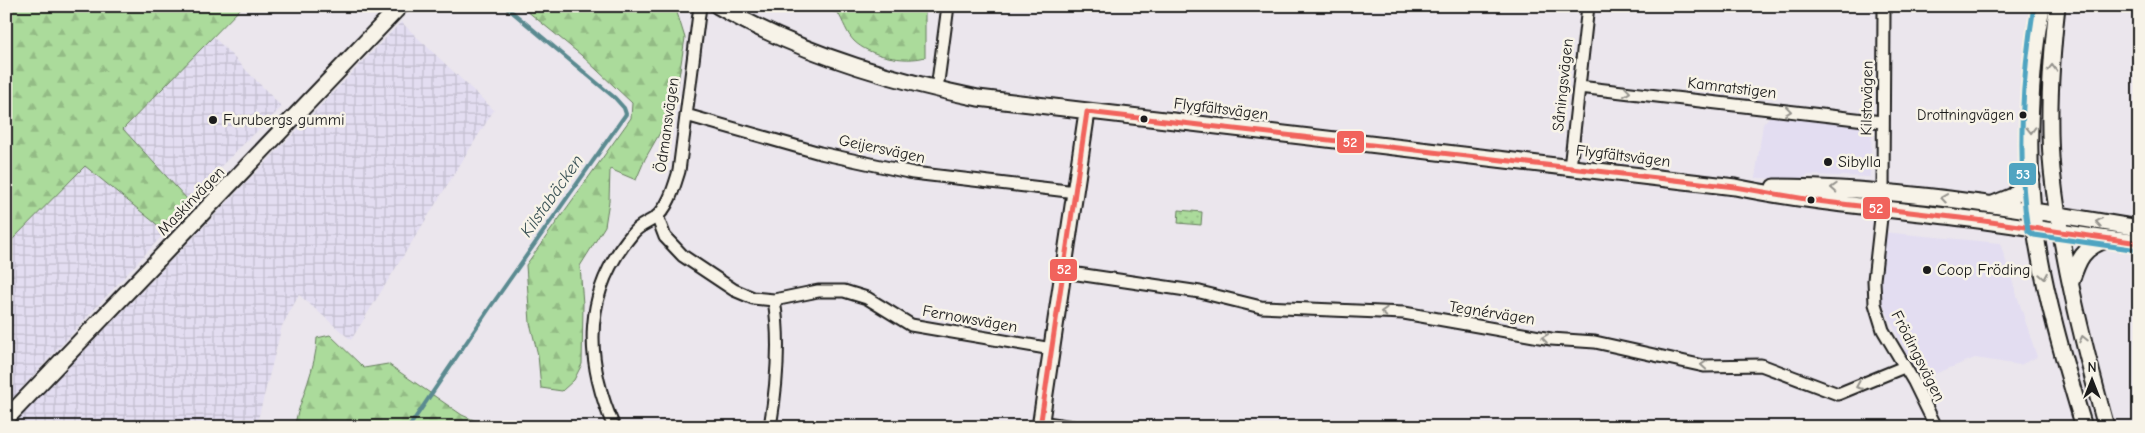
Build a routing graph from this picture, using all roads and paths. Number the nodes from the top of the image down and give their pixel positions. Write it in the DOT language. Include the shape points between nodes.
graph roads {
  1 [pos="400,6"];
  2 [pos="700,6"];
  3 [pos="718,6"];
  4 [pos="948,6"];
  5 [pos="1588,6"];
  6 [pos="1884,6"];
  7 [pos="2042,6"];
  8 [pos="2057,6"];
  9 [pos="1579,87"];
  10 [pos="937,89"];
  11 [pos="1087,112"];
  12 [pos="686,115"];
  13 [pos="1882,122"];
  14 [pos="1570,168"];
  15 [pos="2032,178"];
  16 [pos="1735,187"];
  17 [pos="1883,191"];
  18 [pos="1076,192"];
  19 [pos="1992,205"];
  20 [pos="1882,209"];
  21 [pos="2034,211"];
  22 [pos="2059,215"];
  23 [pos="657,216"];
  24 [pos="2035,228"];
  25 [pos="2139,228"];
  26 [pos="2062,233"];
  27 [pos="2109,240"];
  28 [pos="2139,244"];
  29 [pos="1064,272"];
  30 [pos="2071,284"];
  31 [pos="774,300"];
  32 [pos="1052,349"];
  33 [pos="1904,367"];
  34 [pos="6,419"];
  35 [pos="1040,424"];
  36 [pos="614,427"];
  37 [pos="770,427"];
  38 [pos="1072,427"];
  39 [pos="1936,427"];
  40 [pos="2084,427"];
  41 [pos="2106,427"];
  1 -- 34 [label="street, Maskinvägen"];
  2 -- 12 [label="street, Ödmansvägen"];
  3 -- 10 [label="street, Flygfältsvägen" via="790,41 870,70"];
  4 -- 10 [label="street"];
  5 -- 9 [label="street, Såningsvägen"];
  6 -- 13 [label="street, Kilstavägen"];
  7 -- 15 [label="street, one-way" via="2033,66"];
  22 -- 8 [label="street, one-way" via="2052,169 2051,117 2052,49"];
  9 -- 13 [label="street, Kamratstigen, one-way"];
  9 -- 14 [label="street, Såningsvägen"];
  10 -- 11 [label="street, Flygfältsvägen"];
  11 -- 14 [label="street, Flygfältsvägen"];
  11 -- 18 [label="street"];
  12 -- 18 [label="street, Geijersvägen" via="820,153 913,173"];
  12 -- 23 [label="street, Ödmansvägen" via="679,171 672,196"];
  13 -- 17 [label="street, Kilstavägen"];
  14 -- 16 [label="street, Flygfältsvägen"];
  15 -- 19 [label="street" via="2014,196"];
  15 -- 21 [label="street"];
  17 -- 16 [label="street, Flygfältsvägen, one-way"];
  16 -- 20 [label="street, Flygfältsvägen"];
  19 -- 17 [label="street, Flygfältsvägen, one-way"];
  17 -- 20 [label="street"];
  18 -- 29 [label="street"];
  19 -- 21 [label="street, Flygfältsvägen"];
  20 -- 24 [label="street, Flygfältsvägen"];
  20 -- 33 [label="street, Frödingsvägen" via="1874,280 1875,304 1883,330"];
  21 -- 22 [label="street, Flygfältsvägen"];
  21 -- 24 [label="street"];
  25 -- 22 [label="street, Flygfältsvägen, one-way"];
  22 -- 26 [label="street"];
  23 -- 31 [label="street, Fernowsvägen" via="665,237 683,256 708,274 753,298"];
  23 -- 36 [label="street, Ödmansvägen" via="635,230 620,248 598,296 593,322 593,349 598,380"];
  24 -- 26 [label="street, Flygfältsvägen"];
  24 -- 40 [label="street, one-way" via="2055,330"];
  26 -- 27 [label="street, Flygfältsvägen"];
  26 -- 30 [label="street"];
  27 -- 28 [label="street, Flygfältsvägen"];
  27 -- 30 [label="street" via="2089,247 2083,253"];
  29 -- 32 [label="street"];
  33 -- 29 [label="street, Tegnérvägen, one-way" via="1838,394 1761,365 1704,366 1620,347 1551,339 1404,313 1261,307 1200,292"];
  41 -- 30 [label="street, one-way"];
  31 -- 32 [label="street, Fernowsvägen" via="818,291 844,291 867,298 911,325"];
  31 -- 37 [label="street" via="777,363"];
  32 -- 35 [label="street"];
  33 -- 39 [label="street, Frödingsvägen"];
  35 -- 38 [label="street"];
}
